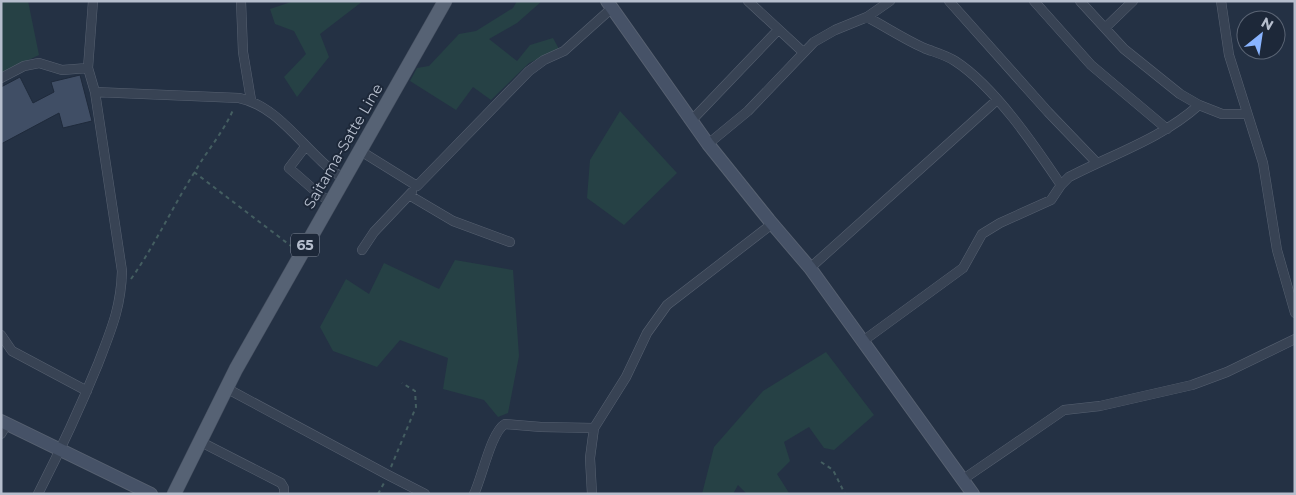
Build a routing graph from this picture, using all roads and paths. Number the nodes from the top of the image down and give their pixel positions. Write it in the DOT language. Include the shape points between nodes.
graph roads {
  1 [pos="93,1"];
  2 [pos="241,1"];
  3 [pos="444,1"];
  4 [pos="748,1"];
  5 [pos="890,1"];
  6 [pos="949,1"];
  7 [pos="1034,1"];
  8 [pos="1080,1"];
  9 [pos="1132,1"];
  10 [pos="1221,1"];
  11 [pos="609,5"];
  12 [pos="867,16"];
  13 [pos="1105,28"];
  14 [pos="778,30"];
  15 [pos="803,52"];
  16 [pos="88,68"];
  17 [pos="1,78"];
  18 [pos="95,92"];
  19 [pos="239,98"];
  20 [pos="250,100"];
  21 [pos="997,100"];
  22 [pos="1199,105"];
  23 [pos="1247,114"];
  24 [pos="692,120"];
  25 [pos="1167,129"];
  26 [pos="708,144"];
  27 [pos="305,147"];
  28 [pos="360,150"];
  29 [pos="1096,163"];
  30 [pos="194,172"];
  31 [pos="343,178"];
  32 [pos="1061,185"];
  33 [pos="417,186"];
  34 [pos="409,195"];
  35 [pos="330,201"];
  36 [pos="772,224"];
  37 [pos="510,242"];
  38 [pos="362,250"];
  39 [pos="300,253"];
  40 [pos="810,268"];
  41 [pos="122,293"];
  42 [pos="1294,310"];
  43 [pos="2,337"];
  44 [pos="1295,339"];
  45 [pos="863,341"];
  46 [pos="402,383"];
  47 [pos="226,388"];
  48 [pos="87,391"];
  49 [pos="3,426"];
  50 [pos="594,428"];
  51 [pos="199,441"];
  52 [pos="61,450"];
  53 [pos="821,462"];
  54 [pos="388,476"];
  55 [pos="962,480"];
  56 [pos="38,494"];
  57 [pos="151,494"];
  58 [pos="174,494"];
  59 [pos="284,494"];
  60 [pos="378,494"];
  61 [pos="426,494"];
  62 [pos="474,494"];
  63 [pos="592,494"];
  64 [pos="845,494"];
  65 [pos="973,494"];
  1 -- 16 [label="street"];
  2 -- 20 [label="street" via="243,52"];
  3 -- 28 [label="main road, Saitama-Satte Line / 65"];
  4 -- 14 [label="street"];
  5 -- 12 [label="street"];
  6 -- 29 [label="street"];
  7 -- 25 [label="street" via="1091,65"];
  8 -- 13 [label="street"];
  9 -- 13 [label="street"];
  10 -- 23 [label="street" via="1229,55"];
  11 -- 24 [label="street"];
  11 -- 33 [label="street" via="564,51 529,71"];
  12 -- 15 [label="street" via="814,42"];
  12 -- 21 [label="street" via="954,60"];
  13 -- 22 [label="street" via="1124,49 1180,94"];
  14 -- 15 [label="street"];
  14 -- 24 [label="street"];
  15 -- 26 [label="street" via="754,105"];
  16 -- 17 [label="street" via="62,70 40,63 24,66"];
  16 -- 18 [label="street"];
  18 -- 19 [label="street"];
  18 -- 41 [label="street" via="122,271"];
  19 -- 20 [label="street"];
  19 -- 30 [label="path" via="226,127"];
  20 -- 27 [label="street" via="278,118"];
  21 -- 32 [label="street"];
  21 -- 40 [label="street"];
  22 -- 23 [label="street" via="1222,114"];
  22 -- 25 [label="street"];
  23 -- 42 [label="street" via="1263,163 1278,250"];
  24 -- 26 [label="street"];
  25 -- 29 [label="street"];
  26 -- 36 [label="street"];
  27 -- 31 [label="street"];
  27 -- 35 [label="street" via="289,168"];
  28 -- 31 [label="main road, Saitama-Satte Line / 65"];
  28 -- 33 [label="street"];
  29 -- 32 [label="street" via="1069,177"];
  30 -- 39 [label="path"];
  30 -- 41 [label="path" via="147,257"];
  31 -- 35 [label="main road, Saitama-Satte Line / 65"];
  32 -- 45 [label="street" via="1051,200 982,234 963,268"];
  33 -- 34 [label="street"];
  34 -- 37 [label="street" via="453,221"];
  34 -- 38 [label="street" via="374,232"];
  35 -- 39 [label="main road, Saitama-Satte Line / 65"];
  36 -- 40 [label="street"];
  36 -- 50 [label="street" via="667,305 647,333 626,377"];
  39 -- 47 [label="main road, Saitama-Satte Line / 65"];
  40 -- 45 [label="street"];
  41 -- 48 [label="street"];
  43 -- 48 [label="street" via="12,351"];
  44 -- 55 [label="street" via="1227,372 1192,384 1100,406 1064,410"];
  45 -- 55 [label="street"];
  46 -- 54 [label="path" via="415,391 416,407"];
  47 -- 51 [label="main road, Saitama-Satte Line / 65"];
  47 -- 54 [label="street"];
  48 -- 52 [label="street"];
  49 -- 52 [label="street"];
  50 -- 62 [label="street" via="505,424 500,427"];
  50 -- 63 [label="street" via="590,458"];
  51 -- 58 [label="main road, Saitama-Satte Line / 65"];
  51 -- 59 [label="street" via="281,483"];
  52 -- 56 [label="street"];
  52 -- 57 [label="street"];
  53 -- 64 [label="path" via="833,470"];
  54 -- 60 [label="path"];
  54 -- 61 [label="street"];
  55 -- 65 [label="street"];
}
